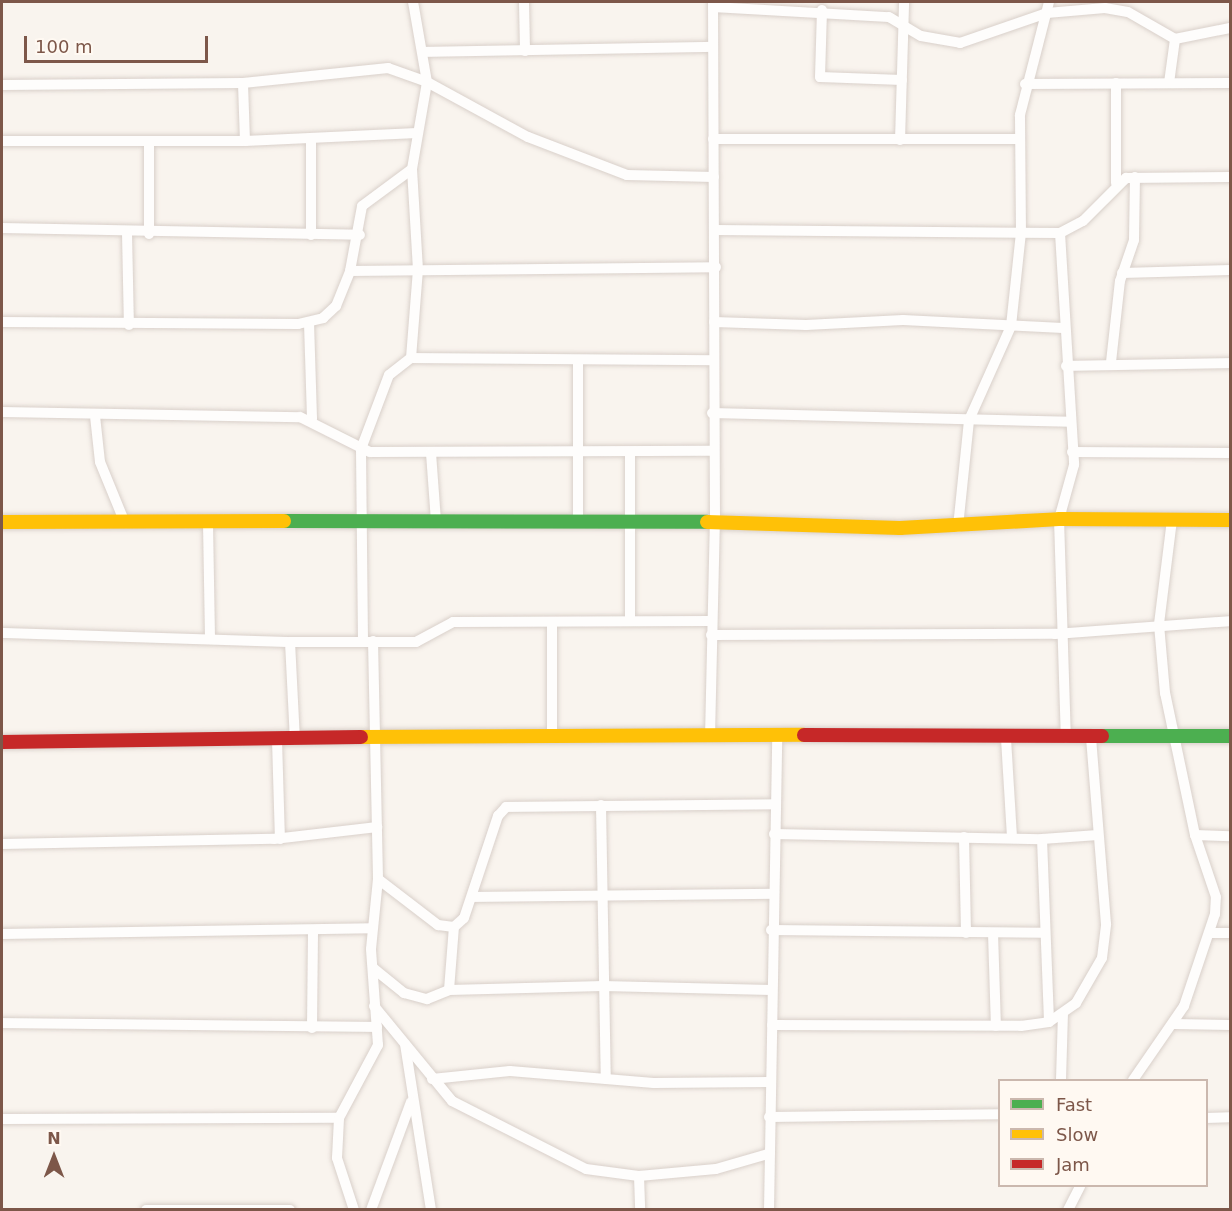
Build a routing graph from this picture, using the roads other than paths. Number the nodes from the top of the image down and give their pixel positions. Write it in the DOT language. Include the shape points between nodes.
graph roads {
  1 [pos="413,2"];
  2 [pos="524,2"];
  3 [pos="904,2"];
  4 [pos="713,4"];
  5 [pos="1048,7"];
  6 [pos="822,10"];
  7 [pos="903,23"];
  8 [pos="1230,28"];
  9 [pos="1175,39"];
  10 [pos="713,47"];
  11 [pos="525,51"];
  12 [pos="424,52"];
  13 [pos="902,80"];
  14 [pos="426,82"];
  15 [pos="243,83"];
  16 [pos="1116,83"];
  17 [pos="1169,83"];
  18 [pos="1230,83"];
  19 [pos="1025,84"];
  20 [pos="2,85"];
  21 [pos="417,134"];
  22 [pos="311,138"];
  23 [pos="713,139"];
  24 [pos="1019,139"];
  25 [pos="900,140"];
  26 [pos="2,141"];
  27 [pos="245,141"];
  28 [pos="149,142"];
  29 [pos="412,169"];
  30 [pos="714,177"];
  31 [pos="1135,177"];
  32 [pos="1230,177"];
  33 [pos="1116,183"];
  34 [pos="2,228"];
  35 [pos="715,230"];
  36 [pos="127,232"];
  37 [pos="1060,232"];
  38 [pos="1021,233"];
  39 [pos="150,234"];
  40 [pos="311,235"];
  41 [pos="360,235"];
  42 [pos="716,267"];
  43 [pos="418,270"];
  44 [pos="1230,270"];
  45 [pos="351,271"];
  46 [pos="1122,273"];
  47 [pos="2,322"];
  48 [pos="714,322"];
  49 [pos="309,323"];
  50 [pos="129,325"];
  51 [pos="1011,326"];
  52 [pos="1063,328"];
  53 [pos="411,358"];
  54 [pos="578,360"];
  55 [pos="712,360"];
  56 [pos="1111,362"];
  57 [pos="1230,363"];
  58 [pos="1066,366"];
  59 [pos="2,412"];
  60 [pos="712,413"];
  61 [pos="95,416"];
  62 [pos="971,416"];
  63 [pos="312,420"];
  64 [pos="1070,422"];
  65 [pos="361,449"];
  66 [pos="712,451"];
  67 [pos="630,452"];
  68 [pos="1072,452"];
  69 [pos="431,453"];
  70 [pos="578,453"];
  71 [pos="1230,453"];
  72 [pos="578,519"];
  73 [pos="628,519"];
  74 [pos="1059,519"];
  75 [pos="1172,519"];
  76 [pos="715,520"];
  77 [pos="1230,520"];
  78 [pos="362,521"];
  79 [pos="436,521"];
  80 [pos="2,522"];
  81 [pos="125,523"];
  82 [pos="208,523"];
  83 [pos="958,527"];
  84 [pos="630,620"];
  85 [pos="711,621"];
  86 [pos="1230,621"];
  87 [pos="552,622"];
  88 [pos="1159,624"];
  89 [pos="2,633"];
  90 [pos="1063,633"];
  91 [pos="711,635"];
  92 [pos="210,639"];
  93 [pos="368,641"];
  94 [pos="290,642"];
  95 [pos="552,735"];
  96 [pos="710,736"];
  97 [pos="1174,736"];
  98 [pos="1230,736"];
  99 [pos="376,737"];
  100 [pos="777,737"];
  101 [pos="1065,738"];
  102 [pos="1091,738"];
  103 [pos="1005,739"];
  104 [pos="277,740"];
  105 [pos="295,740"];
  106 [pos="2,742"];
  107 [pos="775,804"];
  108 [pos="601,805"];
  109 [pos="377,827"];
  110 [pos="774,834"];
  111 [pos="1098,835"];
  112 [pos="1195,835"];
  113 [pos="1230,836"];
  114 [pos="964,837"];
  115 [pos="1012,837"];
  116 [pos="280,839"];
  117 [pos="1042,839"];
  118 [pos="2,844"];
  119 [pos="378,879"];
  120 [pos="771,894"];
  121 [pos="600,896"];
  122 [pos="473,897"];
  123 [pos="454,927"];
  124 [pos="372,928"];
  125 [pos="313,930"];
  126 [pos="771,930"];
  127 [pos="966,933"];
  128 [pos="993,933"];
  129 [pos="1043,933"];
  130 [pos="1211,933"];
  131 [pos="1230,933"];
  132 [pos="2,934"];
  133 [pos="373,968"];
  134 [pos="603,986"];
  135 [pos="449,990"];
  136 [pos="771,990"];
  137 [pos="374,1006"];
  138 [pos="1063,1014"];
  139 [pos="1049,1022"];
  140 [pos="2,1023"];
  141 [pos="1174,1024"];
  142 [pos="772,1025"];
  143 [pos="1230,1025"];
  144 [pos="996,1026"];
  145 [pos="377,1027"];
  146 [pos="312,1028"];
  147 [pos="405,1044"];
  148 [pos="432,1079"];
  149 [pos="606,1079"];
  150 [pos="1061,1079"];
  151 [pos="1134,1079"];
  152 [pos="770,1082"];
  153 [pos="412,1099"];
  154 [pos="998,1114"];
  155 [pos="769,1117"];
  156 [pos="1230,1117"];
  157 [pos="339,1118"];
  158 [pos="1208,1118"];
  159 [pos="2,1119"];
  160 [pos="768,1154"];
  161 [pos="639,1176"];
  162 [pos="1079,1187"];
  163 [pos="146,1209"];
  164 [pos="290,1209"];
  165 [pos="354,1209"];
  166 [pos="371,1209"];
  167 [pos="431,1209"];
  168 [pos="640,1209"];
  169 [pos="769,1209"];
  170 [pos="1068,1209"];
  1 -- 12 [label="street"];
  2 -- 11 [label="street"];
  3 -- 7 [label="street"];
  4 -- 6 [label="street"];
  4 -- 10 [label="street"];
  5 -- 7 [label="street" via="960,43 921,36"];
  5 -- 9 [label="street" via="1118,10"];
  5 -- 19 [label="street"];
  6 -- 7 [label="street" via="890,17"];
  6 -- 13 [label="street" via="820,77"];
  7 -- 13 [label="street"];
  8 -- 9 [label="street"];
  9 -- 17 [label="street"];
  10 -- 11 [label="street"];
  10 -- 23 [label="street"];
  11 -- 12 [label="street"];
  12 -- 14 [label="street"];
  13 -- 25 [label="street"];
  14 -- 15 [label="street" via="379,68 318,79"];
  14 -- 21 [label="street"];
  14 -- 30 [label="street" via="528,137 627,175"];
  15 -- 20 [label="street"];
  15 -- 27 [label="street"];
  16 -- 17 [label="street"];
  16 -- 19 [label="street"];
  16 -- 33 [label="street"];
  17 -- 18 [label="street"];
  19 -- 24 [label="street"];
  21 -- 22 [label="street"];
  21 -- 29 [label="street"];
  22 -- 27 [label="street"];
  22 -- 40 [label="street"];
  23 -- 25 [label="street"];
  23 -- 30 [label="street"];
  24 -- 25 [label="street"];
  24 -- 38 [label="street"];
  26 -- 28 [label="street"];
  27 -- 28 [label="street"];
  28 -- 39 [label="street"];
  29 -- 41 [label="street" via="364,204"];
  29 -- 43 [label="street"];
  30 -- 35 [label="street"];
  31 -- 32 [label="street"];
  31 -- 33 [label="street"];
  31 -- 46 [label="street" via="1134,240"];
  33 -- 37 [label="street" via="1083,221"];
  34 -- 36 [label="street"];
  35 -- 38 [label="street"];
  35 -- 42 [label="street"];
  36 -- 39 [label="street"];
  36 -- 50 [label="street"];
  37 -- 38 [label="street"];
  37 -- 52 [label="street"];
  38 -- 51 [label="street"];
  39 -- 40 [label="street"];
  40 -- 41 [label="street"];
  41 -- 45 [label="street"];
  42 -- 43 [label="street"];
  42 -- 48 [label="street"];
  43 -- 45 [label="street"];
  43 -- 53 [label="street"];
  44 -- 46 [label="street"];
  45 -- 49 [label="street" via="336,306"];
  46 -- 56 [label="street"];
  47 -- 50 [label="street"];
  48 -- 51 [label="street" via="815,325 903,320"];
  48 -- 55 [label="street"];
  49 -- 50 [label="street"];
  49 -- 63 [label="street"];
  51 -- 52 [label="street"];
  51 -- 62 [label="street"];
  52 -- 58 [label="street"];
  53 -- 54 [label="street"];
  53 -- 65 [label="street" via="389,375"];
  54 -- 55 [label="street"];
  54 -- 70 [label="street"];
  55 -- 60 [label="street"];
  56 -- 57 [label="street"];
  56 -- 58 [label="street"];
  58 -- 64 [label="street"];
  59 -- 61 [label="street"];
  60 -- 62 [label="street"];
  60 -- 66 [label="street"];
  61 -- 63 [label="street"];
  61 -- 81 [label="street" via="100,462"];
  62 -- 64 [label="street"];
  62 -- 83 [label="street"];
  63 -- 65 [label="street"];
  64 -- 68 [label="street"];
  65 -- 69 [label="street"];
  65 -- 78 [label="street"];
  66 -- 67 [label="street"];
  66 -- 76 [label="street"];
  67 -- 70 [label="street"];
  67 -- 73 [label="street"];
  68 -- 71 [label="street"];
  68 -- 74 [label="street"];
  69 -- 70 [label="street"];
  69 -- 79 [label="street"];
  70 -- 72 [label="street"];
  72 -- 73 [label="street"];
  72 -- 79 [label="street"];
  73 -- 76 [label="street"];
  73 -- 84 [label="street"];
  74 -- 75 [label="street"];
  74 -- 83 [label="street"];
  74 -- 90 [label="street"];
  75 -- 77 [label="street"];
  75 -- 88 [label="street"];
  76 -- 83 [label="street"];
  76 -- 85 [label="street"];
  78 -- 79 [label="street"];
  78 -- 82 [label="street"];
  78 -- 93 [label="street"];
  80 -- 81 [label="street"];
  81 -- 82 [label="street"];
  82 -- 92 [label="street"];
  84 -- 85 [label="street"];
  84 -- 87 [label="street"];
  85 -- 91 [label="street"];
  86 -- 88 [label="street"];
  87 -- 93 [label="street" via="453,622 416,642"];
  87 -- 95 [label="street"];
  88 -- 90 [label="street"];
  88 -- 97 [label="street"];
  89 -- 92 [label="street"];
  90 -- 91 [label="street"];
  90 -- 101 [label="street"];
  91 -- 96 [label="street"];
  92 -- 94 [label="street"];
  93 -- 94 [label="street"];
  93 -- 99 [label="street"];
  94 -- 105 [label="street"];
  95 -- 96 [label="street"];
  95 -- 99 [label="street"];
  96 -- 100 [label="street"];
  97 -- 98 [label="street"];
  97 -- 102 [label="street"];
  97 -- 112 [label="street"];
  99 -- 105 [label="street"];
  99 -- 109 [label="street"];
  100 -- 103 [label="street"];
  100 -- 107 [label="street"];
  101 -- 102 [label="street"];
  101 -- 103 [label="street"];
  102 -- 111 [label="street"];
  103 -- 115 [label="street"];
  104 -- 105 [label="street"];
  104 -- 106 [label="street"];
  104 -- 116 [label="street"];
  107 -- 108 [label="street"];
  107 -- 110 [label="street"];
  108 -- 121 [label="street"];
  108 -- 122 [label="street" via="502,809"];
  109 -- 116 [label="street"];
  109 -- 119 [label="street"];
  110 -- 114 [label="street"];
  110 -- 120 [label="street"];
  111 -- 117 [label="street"];
  111 -- 138 [label="street" via="1106,924 1102,958 1076,1003"];
  112 -- 113 [label="street"];
  112 -- 130 [label="street" via="1216,897"];
  114 -- 115 [label="street"];
  114 -- 127 [label="street"];
  115 -- 117 [label="street"];
  116 -- 118 [label="street"];
  117 -- 129 [label="street"];
  119 -- 123 [label="street" via="438,925"];
  119 -- 124 [label="street"];
  120 -- 121 [label="street"];
  120 -- 126 [label="street"];
  121 -- 122 [label="street"];
  121 -- 134 [label="street"];
  122 -- 123 [label="street"];
  123 -- 135 [label="street"];
  124 -- 125 [label="street"];
  124 -- 133 [label="street"];
  125 -- 132 [label="street"];
  125 -- 146 [label="street"];
  126 -- 127 [label="street"];
  126 -- 136 [label="street"];
  127 -- 128 [label="street"];
  128 -- 129 [label="street"];
  128 -- 144 [label="street"];
  129 -- 139 [label="street"];
  130 -- 131 [label="street"];
  130 -- 141 [label="street"];
  133 -- 135 [label="street" via="415,998"];
  133 -- 137 [label="street"];
  134 -- 135 [label="street"];
  134 -- 136 [label="street"];
  134 -- 149 [label="street"];
  136 -- 142 [label="street"];
  137 -- 145 [label="street"];
  137 -- 147 [label="street"];
  138 -- 139 [label="street"];
  138 -- 150 [label="street"];
  139 -- 144 [label="street"];
  140 -- 146 [label="street"];
  141 -- 143 [label="street"];
  141 -- 151 [label="street"];
  142 -- 144 [label="street"];
  142 -- 152 [label="street"];
  145 -- 146 [label="street"];
  145 -- 157 [label="street" via="376,1056"];
  147 -- 148 [label="street"];
  147 -- 153 [label="street"];
  148 -- 149 [label="street" via="510,1071"];
  148 -- 161 [label="street" via="452,1101 558,1158 586,1169"];
  149 -- 152 [label="street"];
  152 -- 155 [label="street"];
  153 -- 166 [label="street"];
  153 -- 167 [label="street"];
  154 -- 155 [label="street"];
  155 -- 160 [label="street"];
  156 -- 158 [label="street"];
  157 -- 159 [label="street"];
  157 -- 165 [label="street" via="337,1158"];
  160 -- 161 [label="street" via="716,1169"];
  160 -- 169 [label="street"];
  161 -- 168 [label="street"];
  162 -- 170 [label="street"];
  163 -- 164 [label="street"];
}
